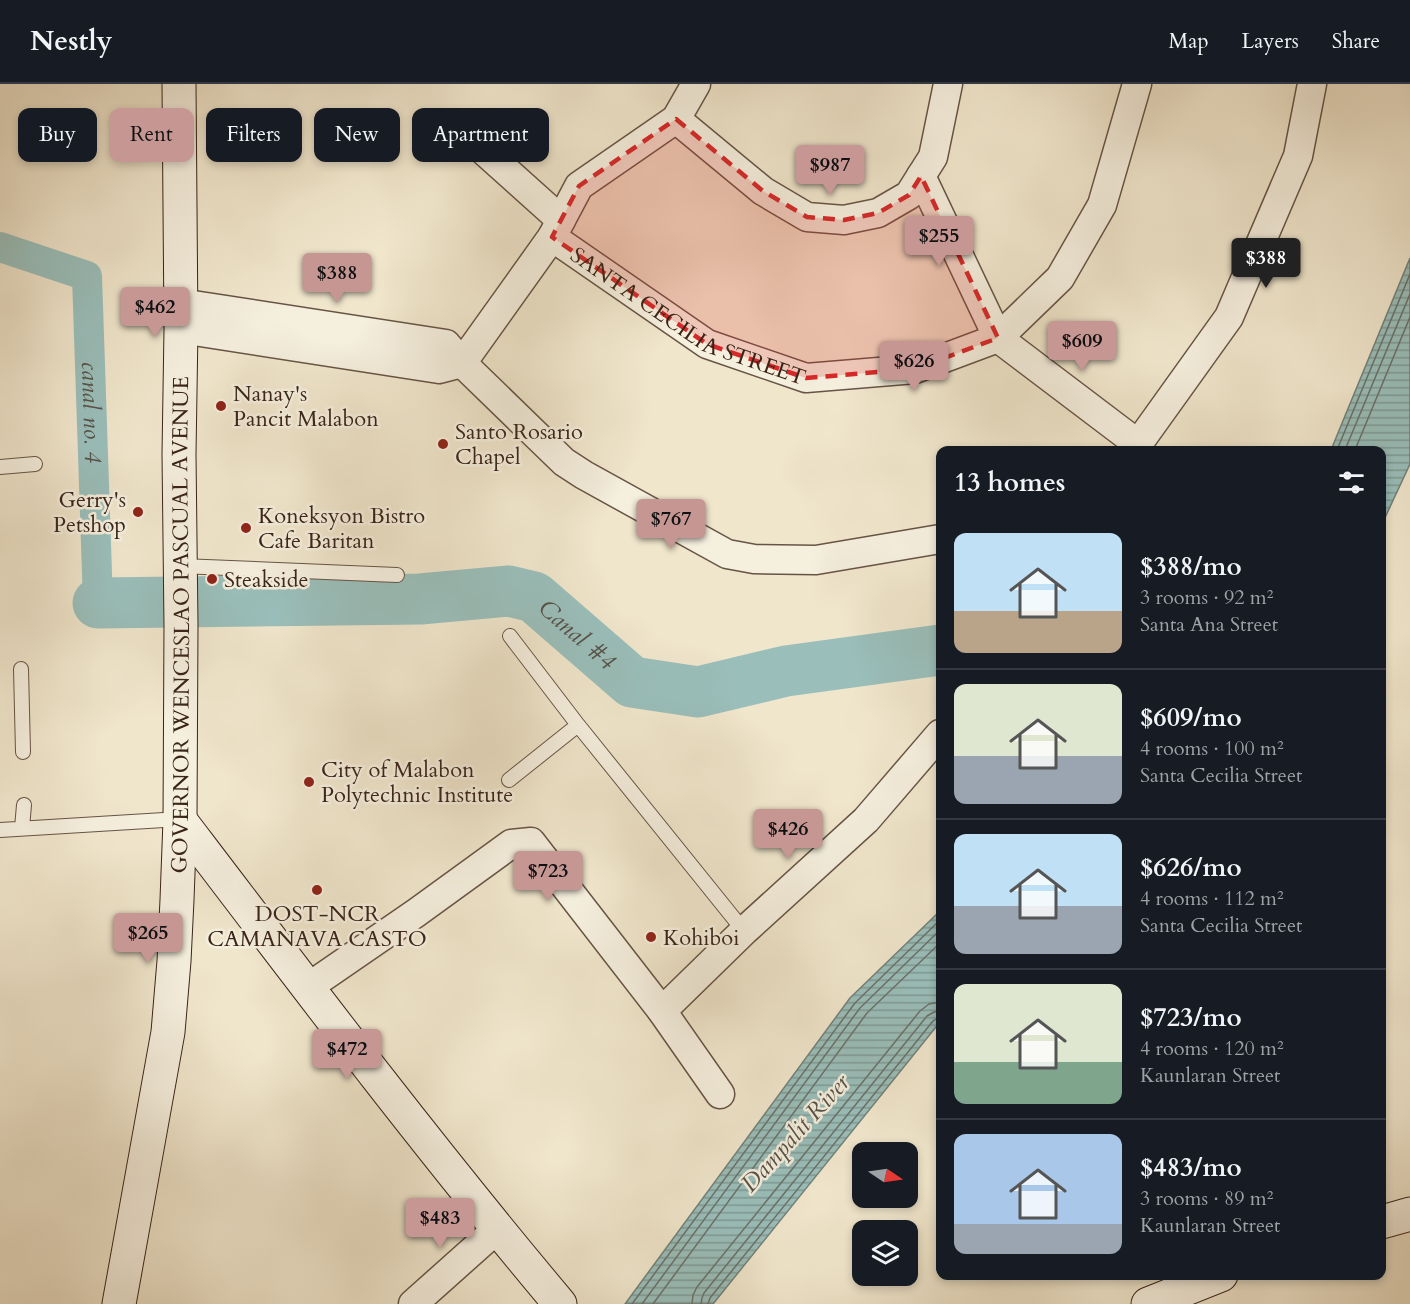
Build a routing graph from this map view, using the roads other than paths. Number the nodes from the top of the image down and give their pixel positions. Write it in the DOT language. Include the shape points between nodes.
graph roads {
  1 [pos="179,84"];
  2 [pos="696,84"];
  3 [pos="948,84"];
  4 [pos="1137,84"];
  5 [pos="1312,84"];
  6 [pos="676,119"];
  7 [pos="494,162"];
  8 [pos="921,176"];
  9 [pos="556,228"];
  10 [pos="180,316"];
  11 [pos="998,338"];
  12 [pos="462,363"];
  13 [pos="1133,446"];
  14 [pos="1135,446"];
  15 [pos="35,464"];
  16 [pos="0,467"];
  17 [pos="936,540"];
  18 [pos="397,575"];
  19 [pos="181,594"];
  20 [pos="510,636"];
  21 [pos="21,669"];
  22 [pos="578,725"];
  23 [pos="936,739"];
  24 [pos="23,752"];
  25 [pos="509,780"];
  26 [pos="24,805"];
  27 [pos="180,820"];
  28 [pos="22,828"];
  29 [pos="0,830"];
  30 [pos="744,931"];
  31 [pos="307,988"];
  32 [pos="662,1011"];
  33 [pos="720,1094"];
  34 [pos="1410,1214"];
  35 [pos="1386,1221"];
  36 [pos="497,1229"];
  37 [pos="1208,1280"];
  38 [pos="119,1304"];
  39 [pos="413,1304"];
  40 [pos="560,1304"];
  41 [pos="1148,1304"];
  1 -- 10 [label="main road, GOVERNOR WENCESLAO PASCUAL AVENUE"];
  2 -- 6 [label="street"];
  3 -- 8 [label="street" via="933,158"];
  4 -- 11 [label="street, SANTA CECILIA STREET" via="1102,205 1060,278"];
  5 -- 14 [label="street" via="1298,156 1229,317"];
  6 -- 8 [label="street" via="763,191 807,217 844,220 878,213 909,195"];
  6 -- 9 [label="street" via="579,186"];
  7 -- 9 [label="street, SANTA CECILIA STREET"];
  8 -- 11 [label="street"];
  9 -- 11 [label="street, SANTA CECILIA STREET" via="707,344 806,378 915,369"];
  9 -- 12 [label="street"];
  10 -- 12 [label="street" via="446,344"];
  10 -- 19 [label="main road, GOVERNOR WENCESLAO PASCUAL AVENUE"];
  11 -- 13 [label="street"];
  12 -- 17 [label="street" via="564,462 727,554 754,559 816,560"];
  15 -- 16 [label="lane"];
  18 -- 19 [label="lane"];
  19 -- 27 [label="main road, GOVERNOR WENCESLAO PASCUAL AVENUE"];
  20 -- 22 [label="lane"];
  21 -- 24 [label="lane"];
  22 -- 25 [label="lane"];
  22 -- 30 [label="lane"];
  23 -- 30 [label="street" via="866,820"];
  26 -- 28 [label="lane"];
  27 -- 28 [label="lane"];
  27 -- 31 [label="main road"];
  27 -- 38 [label="main road, GOVERNOR WENCESLAO PASCUAL AVENUE" via="168,1032"];
  28 -- 29 [label="lane"];
  30 -- 32 [label="street"];
  31 -- 32 [label="street" via="511,844 531,842"];
  31 -- 36 [label="main road"];
  32 -- 33 [label="street"];
  34 -- 35 [label="main road"];
  36 -- 39 [label="street"];
  36 -- 40 [label="main road"];
  37 -- 41 [label="main road"];
}
